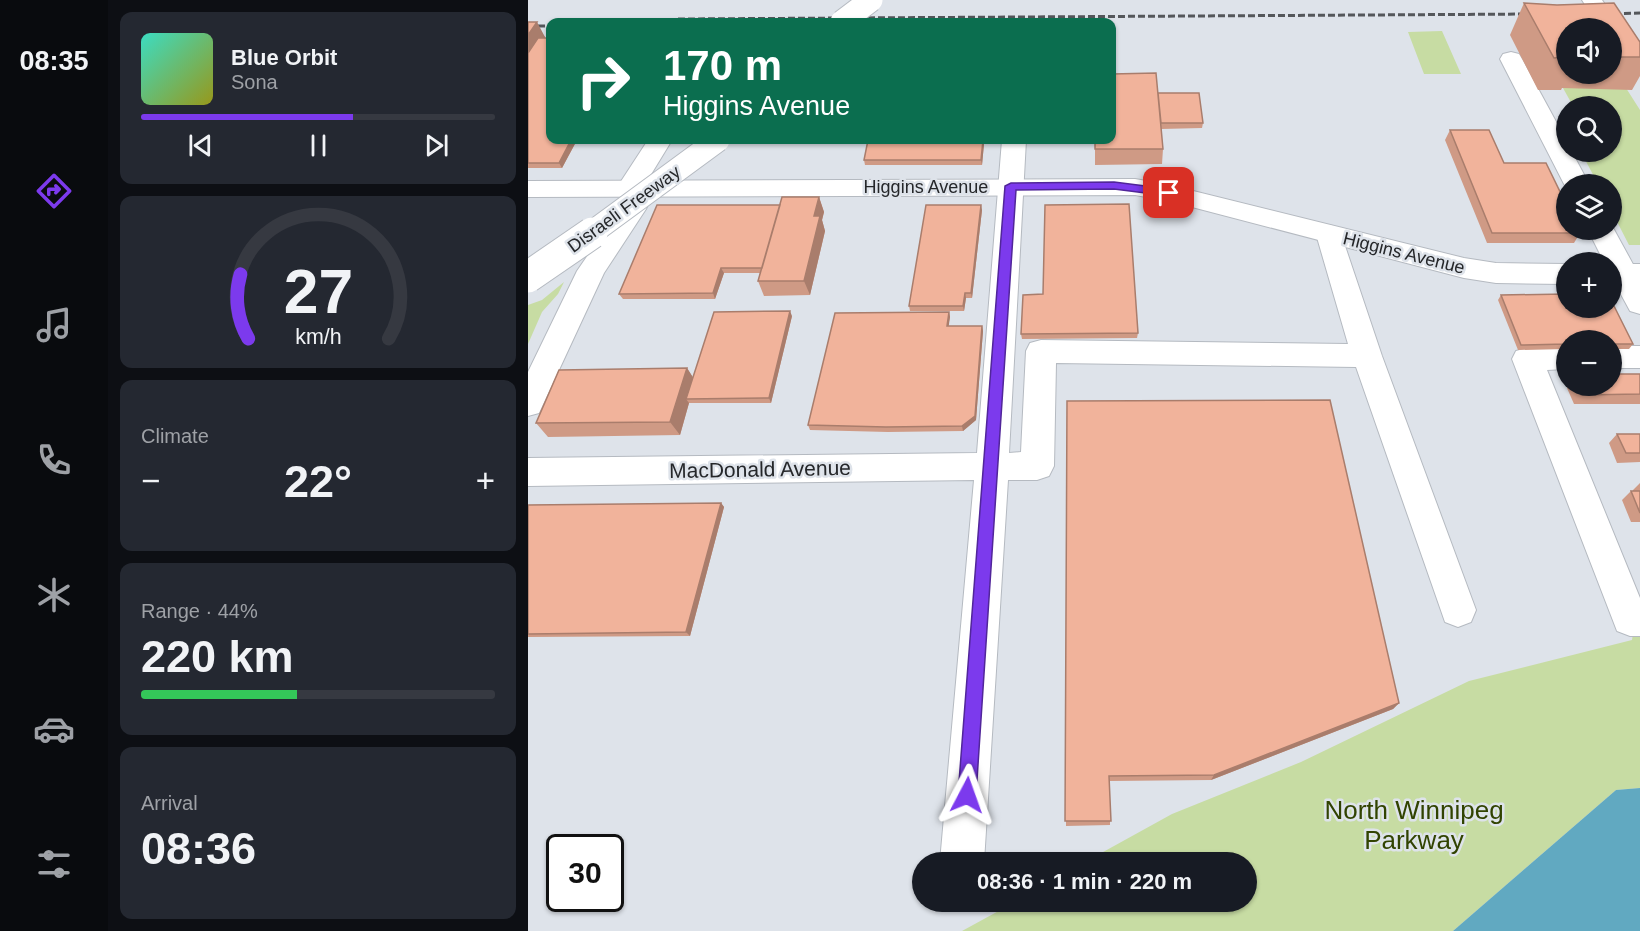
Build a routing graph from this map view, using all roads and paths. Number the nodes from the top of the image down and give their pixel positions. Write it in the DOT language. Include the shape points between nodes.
graph roads {
  1 [pos="1592,0"];
  2 [pos="879,4"];
  3 [pos="850,18"];
  4 [pos="870,18"];
  5 [pos="1604,18"];
  6 [pos="1511,60"];
  7 [pos="657,144"];
  8 [pos="681,144"];
  9 [pos="713,144"];
  10 [pos="1014,144"];
  11 [pos="1572,174"];
  12 [pos="1011,186"];
  13 [pos="528,189"];
  14 [pos="629,189"];
  15 [pos="1329,234"];
  16 [pos="1606,240"];
  17 [pos="528,252"];
  18 [pos="1556,274"];
  19 [pos="1625,274"];
  20 [pos="528,277"];
  21 [pos="1640,304"];
  22 [pos="1367,356"];
  23 [pos="1622,357"];
  24 [pos="1640,357"];
  25 [pos="1556,358"];
  26 [pos="528,404"];
  27 [pos="992,466"];
  28 [pos="528,472"];
  29 [pos="1458,610"];
  30 [pos="1640,619"];
  31 [pos="963,852"];
  1 -- 5 [label="street"];
  2 -- 3 [label="street, bridge"];
  2 -- 4 [label="street"];
  6 -- 11 [label="street"];
  7 -- 14 [label="street"];
  8 -- 17 [label="street, Disraeli Freeway"];
  9 -- 20 [label="street, Disraeli Freeway, bridge"];
  10 -- 12 [label="street"];
  12 -- 14 [label="street, Higgins Avenue"];
  12 -- 15 [label="street, Higgins Avenue" via="1150,189"];
  12 -- 27 [label="street"];
  13 -- 14 [label="street, Higgins Avenue"];
  14 -- 26 [label="street" via="633,209 591,271"];
  15 -- 18 [label="street, Higgins Avenue" via="1479,271"];
  15 -- 22 [label="street"];
  16 -- 19 [label="street"];
  19 -- 21 [label="street"];
  22 -- 27 [label="street, MacDonald Avenue" via="1041,351 1037,466"];
  22 -- 29 [label="street"];
  23 -- 24 [label="street"];
  25 -- 30 [label="street" via="1527,359 1630,619"];
  27 -- 28 [label="street, MacDonald Avenue"];
  27 -- 31 [label="street"];
}
